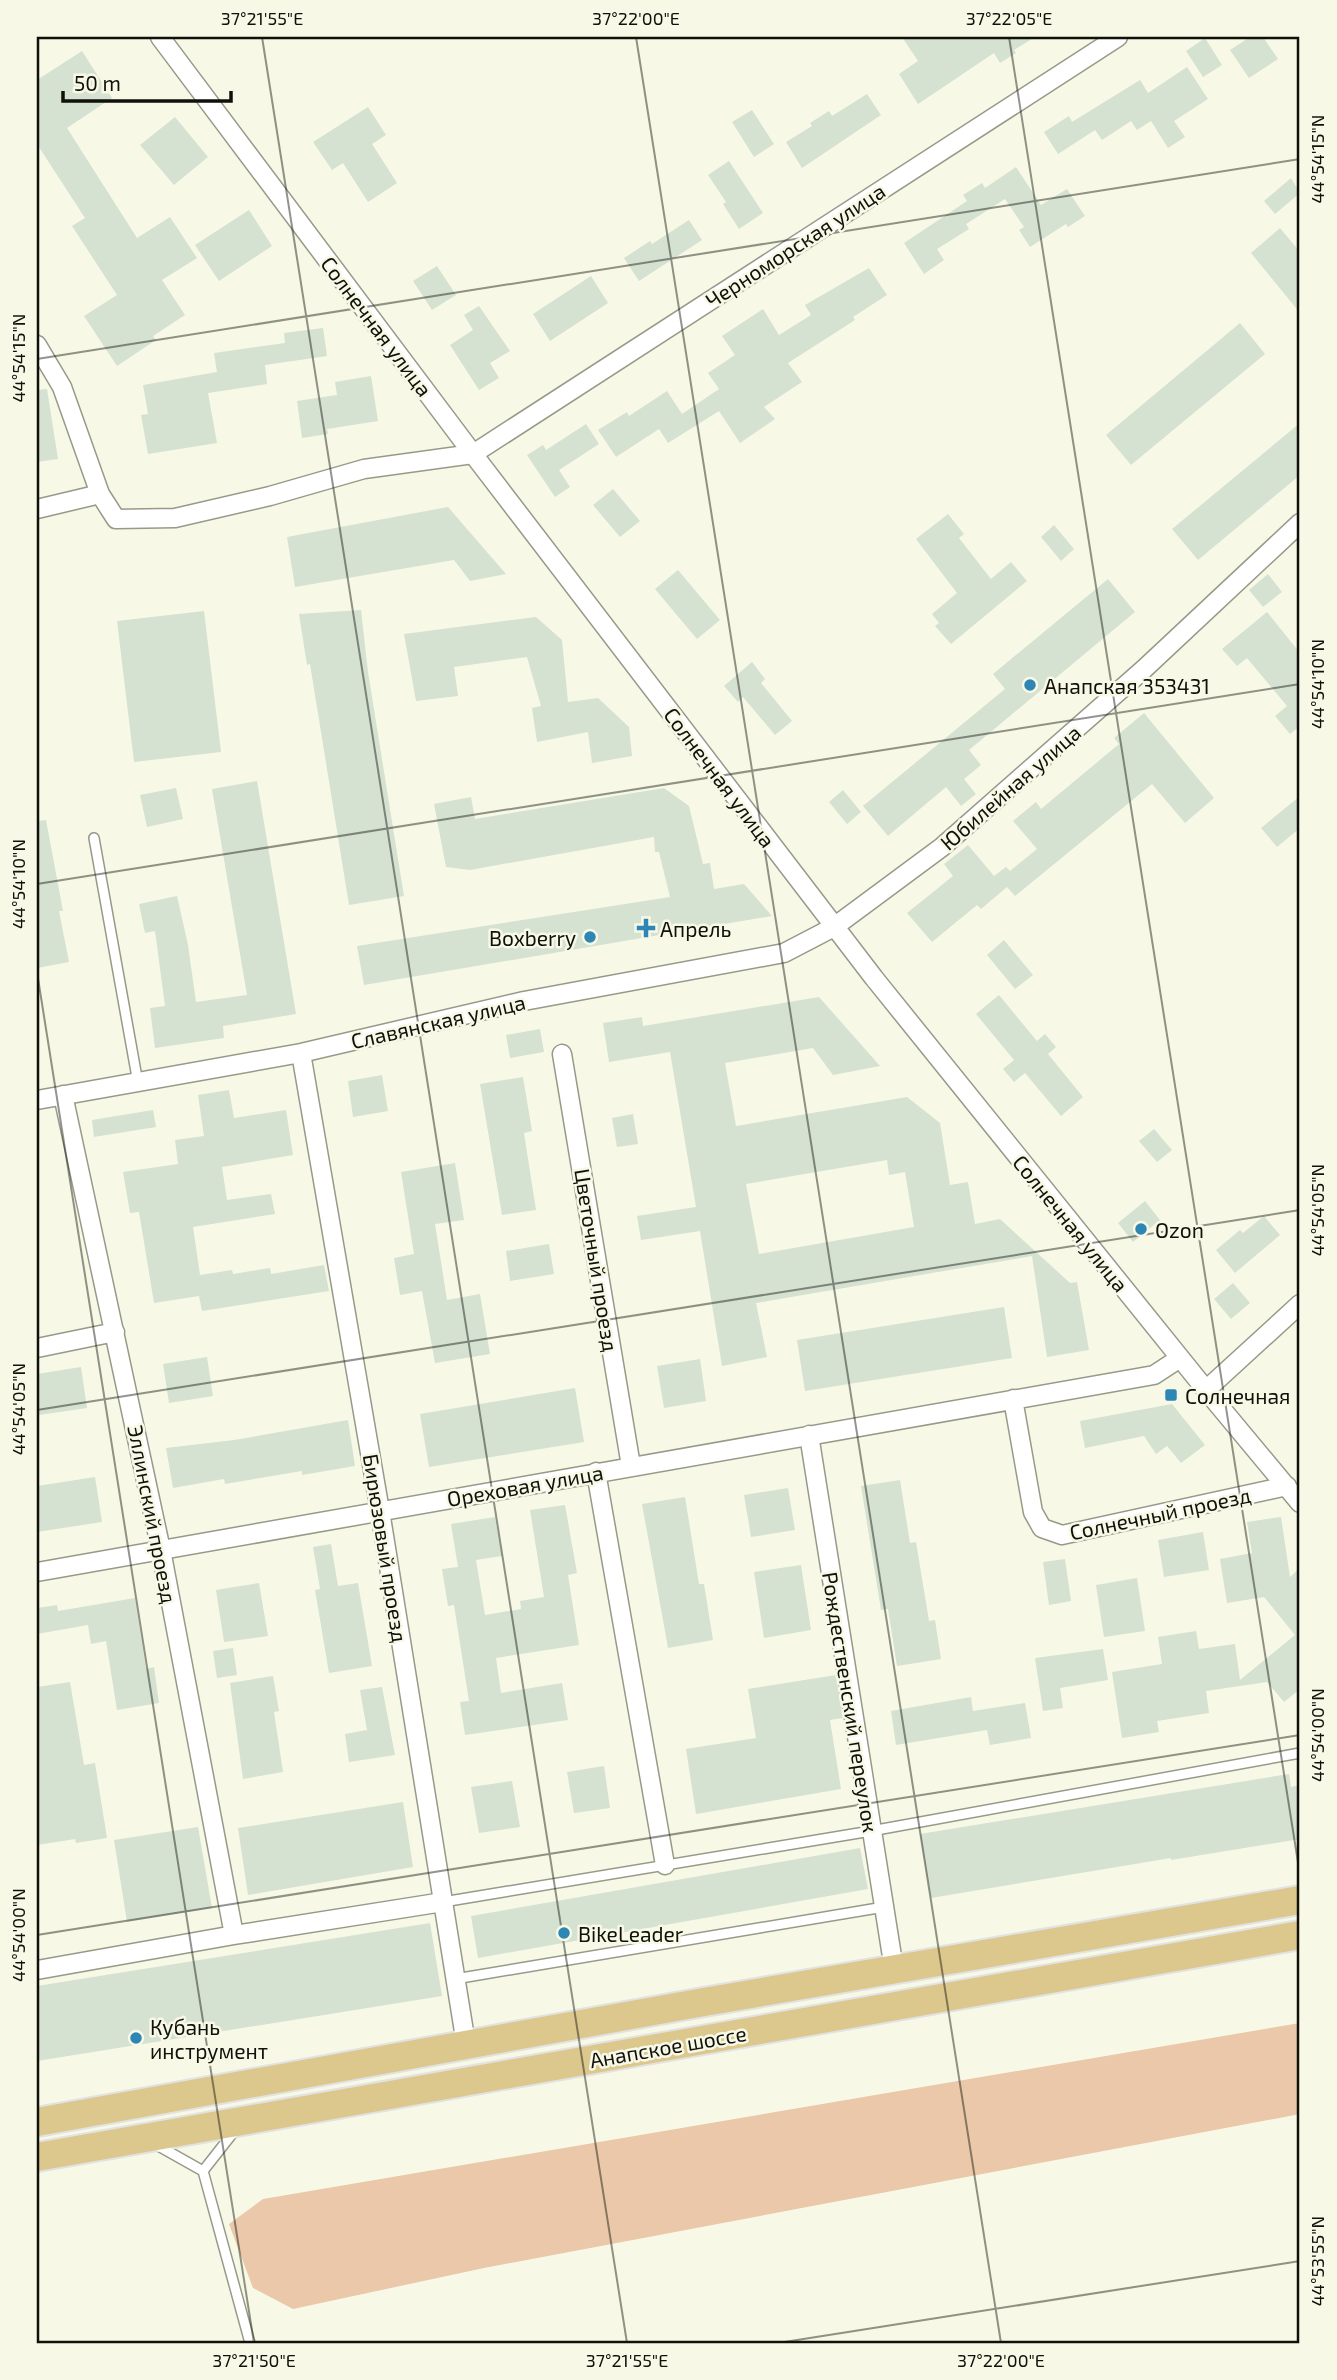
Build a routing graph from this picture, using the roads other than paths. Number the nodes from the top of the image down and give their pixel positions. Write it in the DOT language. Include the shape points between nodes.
graph roads {
  1 [pos="160,37"];
  2 [pos="1118,37"];
  3 [pos="37,345"];
  4 [pos="473,454"];
  5 [pos="100,494"];
  6 [pos="37,509"];
  7 [pos="1300,523"];
  8 [pos="94,838"];
  9 [pos="834,926"];
  10 [pos="301,1053"];
  11 [pos="562,1054"];
  12 [pos="138,1083"];
  13 [pos="62,1095"];
  14 [pos="37,1100"];
  15 [pos="1300,1304"];
  16 [pos="116,1332"];
  17 [pos="37,1348"];
  18 [pos="1180,1358"];
  19 [pos="1206,1390"];
  20 [pos="1013,1399"];
  21 [pos="809,1435"];
  22 [pos="631,1466"];
  23 [pos="596,1472"];
  24 [pos="1287,1486"];
  25 [pos="1300,1503"];
  26 [pos="380,1511"];
  27 [pos="161,1550"];
  28 [pos="37,1572"];
  29 [pos="1300,1753"];
  30 [pos="871,1831"];
  31 [pos="665,1865"];
  32 [pos="1300,1900"];
  33 [pos="443,1902"];
  34 [pos="884,1907"];
  35 [pos="234,1935"];
  36 [pos="1300,1935"];
  37 [pos="894,1969"];
  38 [pos="37,1970"];
  39 [pos="455,1979"];
  40 [pos="466,2044"];
  41 [pos="243,2120"];
  42 [pos="37,2122"];
  43 [pos="145,2138"];
  44 [pos="37,2157"];
  45 [pos="203,2172"];
  46 [pos="250,2343"];
  1 -- 4 [label="street, Солнечная улица"];
  2 -- 4 [label="street, Черноморская улица"];
  3 -- 5 [label="street" via="62,387"];
  4 -- 5 [label="street" via="363,470 175,518 116,519"];
  4 -- 9 [label="street, Солнечная улица"];
  5 -- 6 [label="street"];
  7 -- 9 [label="street, Юбилейная улица" via="1144,669 942,847"];
  8 -- 12 [label="lane"];
  9 -- 10 [label="street, Славянская улица" via="784,953 524,1001"];
  9 -- 18 [label="street, Солнечная улица"];
  10 -- 12 [label="street, Славянская улица"];
  10 -- 26 [label="street, Бирюзовый проезд"];
  11 -- 22 [label="street, Цветочный проезд"];
  12 -- 13 [label="street, Славянская улица"];
  13 -- 14 [label="street, Славянская улица"];
  13 -- 16 [label="street, Эллинский проезд"];
  15 -- 19 [label="street"];
  16 -- 17 [label="street"];
  16 -- 27 [label="street, Эллинский проезд"];
  18 -- 19 [label="street, Солнечная улица"];
  18 -- 20 [label="street, Ореховая улица" via="1154,1375"];
  19 -- 24 [label="street, Солнечная улица"];
  20 -- 21 [label="street, Ореховая улица"];
  20 -- 24 [label="street, Солнечный проезд" via="1033,1512 1042,1528 1062,1535"];
  21 -- 22 [label="street, Ореховая улица"];
  21 -- 30 [label="street, Рождественский переулок"];
  22 -- 23 [label="street, Ореховая улица"];
  23 -- 26 [label="street, Ореховая улица"];
  23 -- 31 [label="street"];
  24 -- 25 [label="street, Солнечная улица"];
  26 -- 27 [label="street, Ореховая улица"];
  26 -- 33 [label="street, Бирюзовый проезд"];
  27 -- 28 [label="street, Ореховая улица"];
  27 -- 35 [label="street, Эллинский проезд"];
  29 -- 30 [label="lane"];
  30 -- 31 [label="lane"];
  30 -- 34 [label="street, Рождественский переулок"];
  31 -- 33 [label="lane"];
  32 -- 37 [label="main road, Анапское шоссе"];
  33 -- 35 [label="street"];
  33 -- 39 [label="street, Бирюзовый проезд"];
  34 -- 37 [label="street, Рождественский переулок"];
  34 -- 39 [label="lane"];
  35 -- 38 [label="street"];
  36 -- 41 [label="main road, Анапское шоссе"];
  37 -- 40 [label="main road, Анапское шоссе"];
  39 -- 40 [label="street, Бирюзовый проезд"];
  40 -- 42 [label="main road, Анапское шоссе"];
  41 -- 43 [label="main road, Анапское шоссе"];
  41 -- 45 [label="lane"];
  43 -- 44 [label="main road, Анапское шоссе"];
  43 -- 45 [label="lane"];
  45 -- 46 [label="lane"];
}
